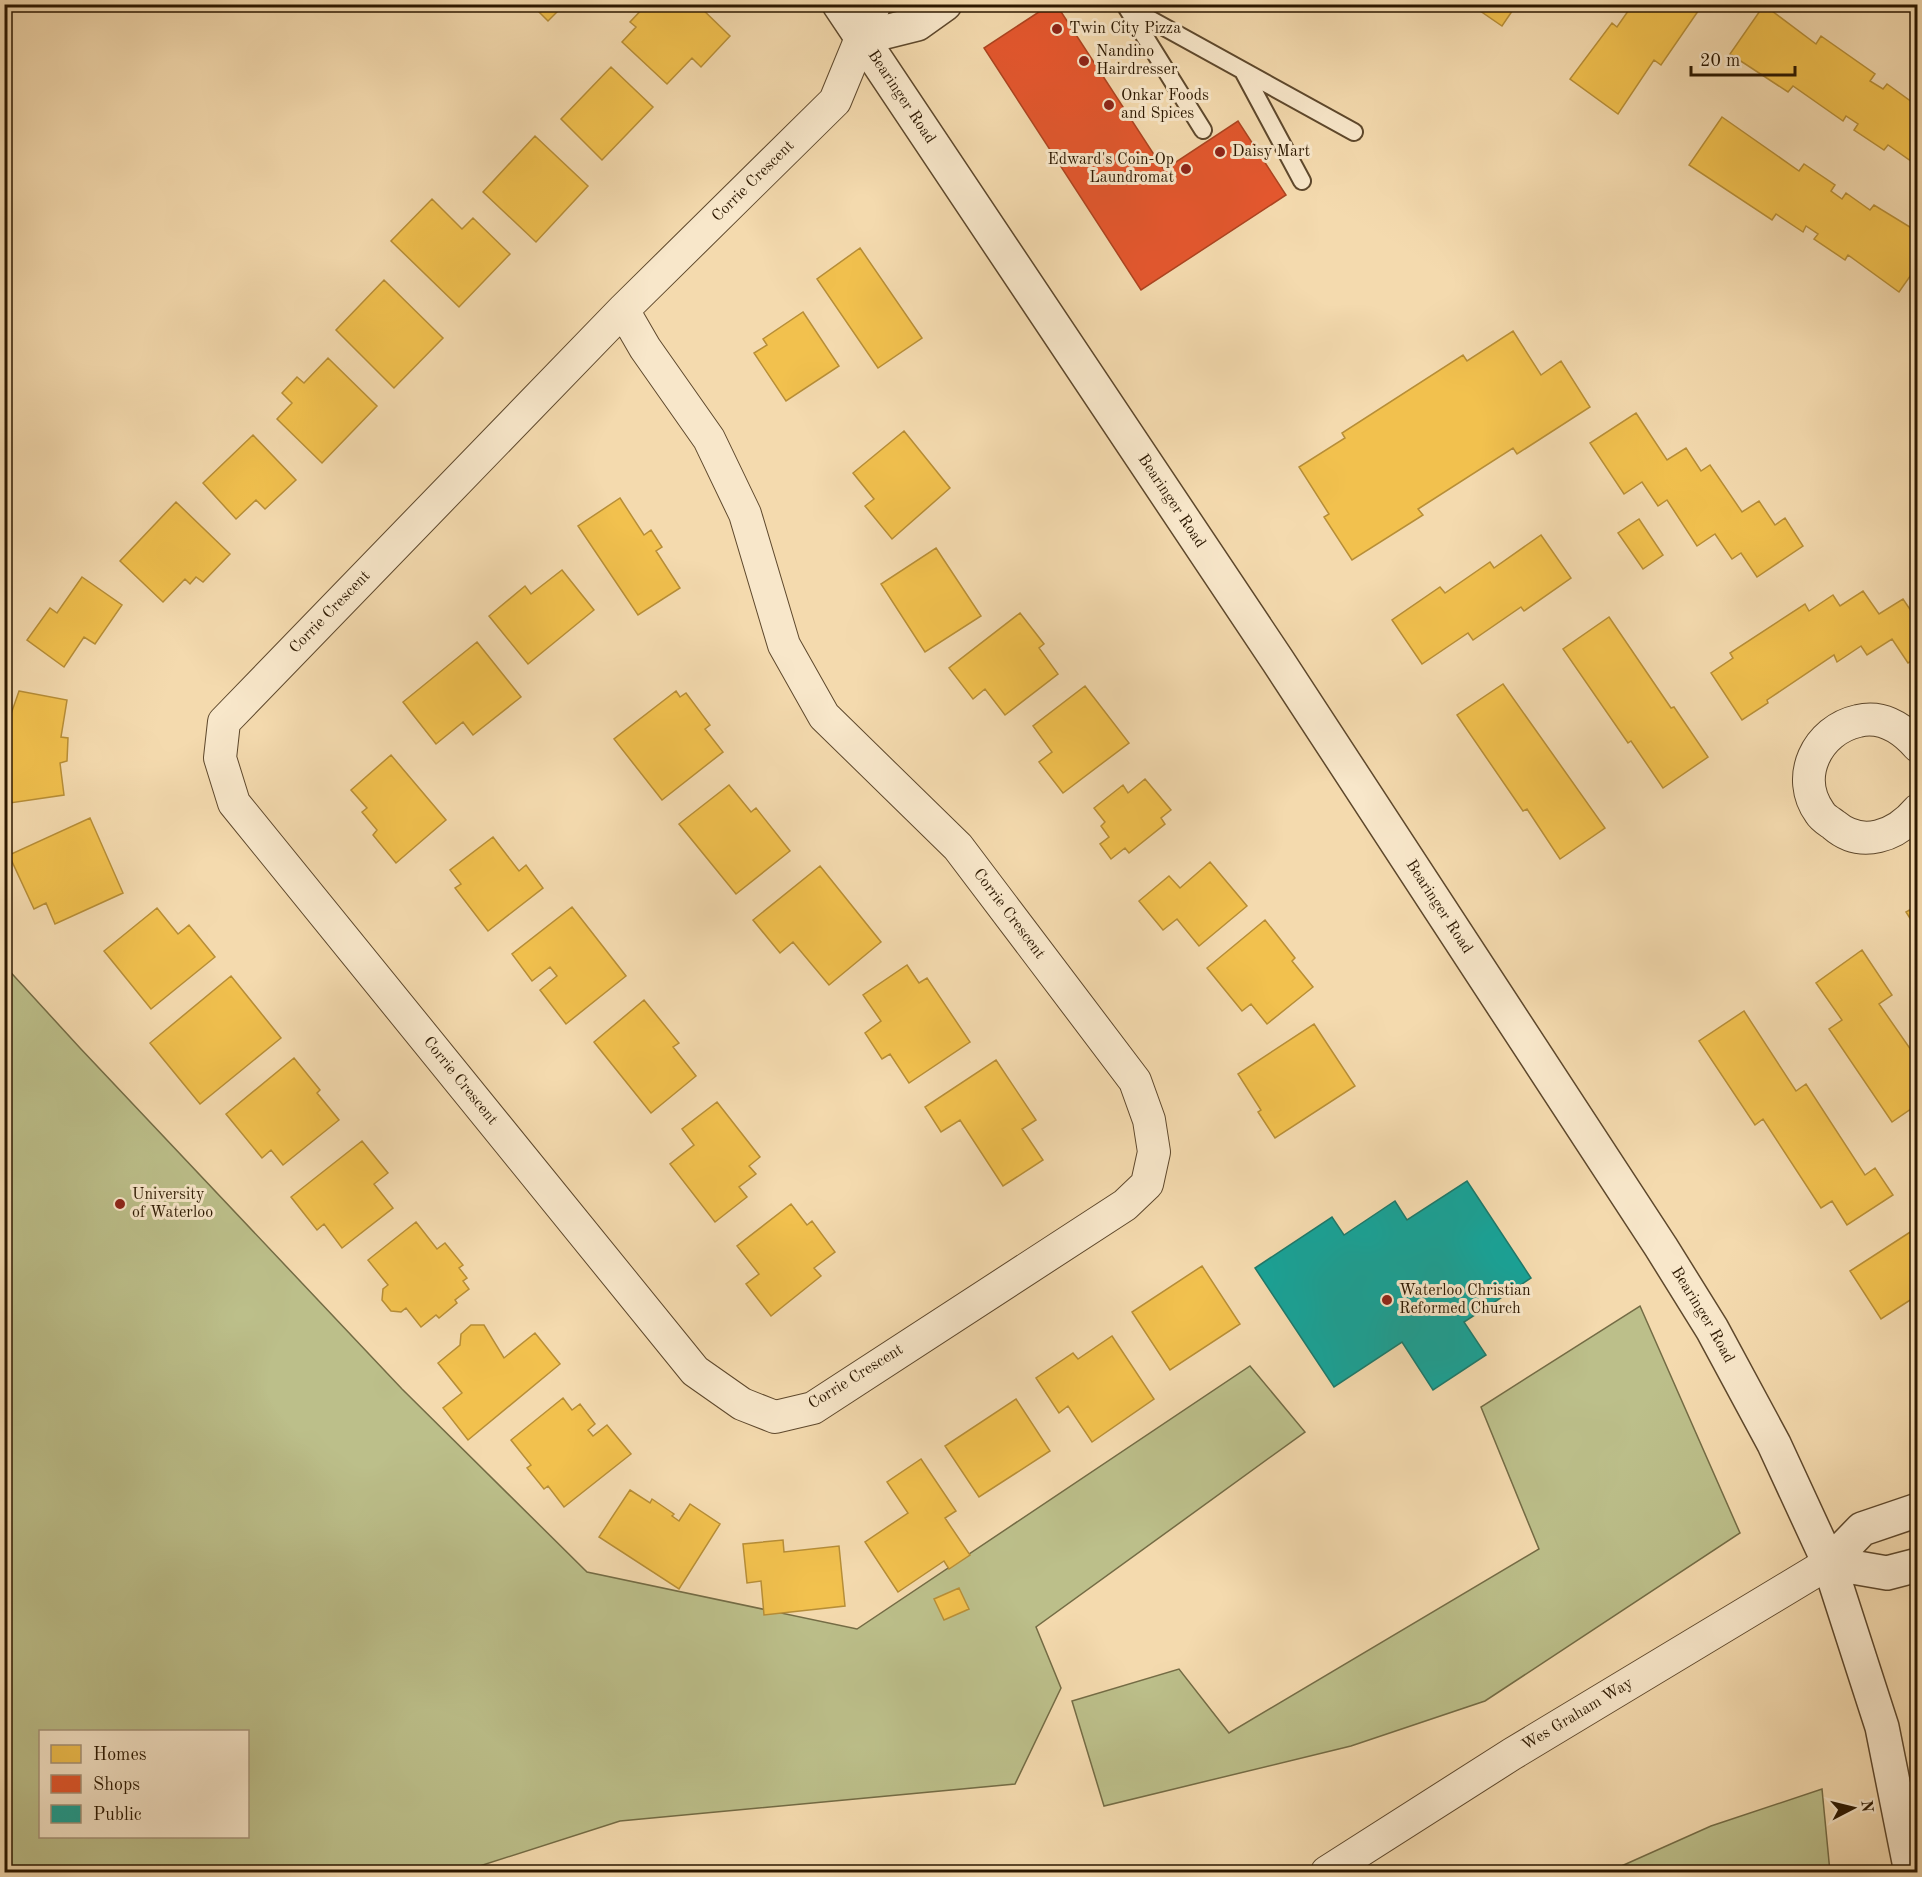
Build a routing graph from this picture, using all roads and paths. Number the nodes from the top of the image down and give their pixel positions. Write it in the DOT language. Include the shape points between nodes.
graph roads {
  1 [pos="839,4"];
  2 [pos="874,4"];
  3 [pos="945,4"];
  4 [pos="1125,5"];
  5 [pos="861,38"];
  6 [pos="1244,72"];
  7 [pos="1203,130"];
  8 [pos="1354,132"];
  9 [pos="1302,181"];
  10 [pos="623,310"];
  11 [pos="1917,746"];
  12 [pos="1917,810"];
  13 [pos="1917,1510"];
  14 [pos="1829,1563"];
  15 [pos="1917,1565"];
  16 [pos="1328,1872"];
  17 [pos="1911,1872"];
  1 -- 5 [label="street, Bearinger Road"];
  2 -- 5 [label="street"];
  3 -- 5 [label="street" via="917,24"];
  4 -- 6 [label="lane"];
  4 -- 7 [label="lane"];
  5 -- 10 [label="street, Corrie Crescent" via="835,101"];
  5 -- 14 [label="street, Bearinger Road" via="1278,661 1661,1246 1712,1329 1774,1444"];
  6 -- 8 [label="lane"];
  6 -- 9 [label="lane"];
  10 -- 10 [label="street, Corrie Crescent" via="224,722 220,758 234,803 695,1371 742,1404 775,1417 813,1408 1125,1205 1147,1184 1154,1152 1149,1120 1135,1081 1017,924 958,847 824,716 784,645 745,514 709,439"];
  11 -- 12 [label="street" via="1905,732 1886,721 1865,719 1845,723 1829,733 1816,749 1809,786 1820,814 1843,833 1863,838 1886,835 1905,825"];
  13 -- 14 [label="street" via="1862,1529"];
  14 -- 15 [label="street" via="1887,1573"];
  14 -- 16 [label="street, Wes Graham Way" via="1512,1754"];
  14 -- 17 [label="street, Bearinger Road" via="1882,1727"];
}
